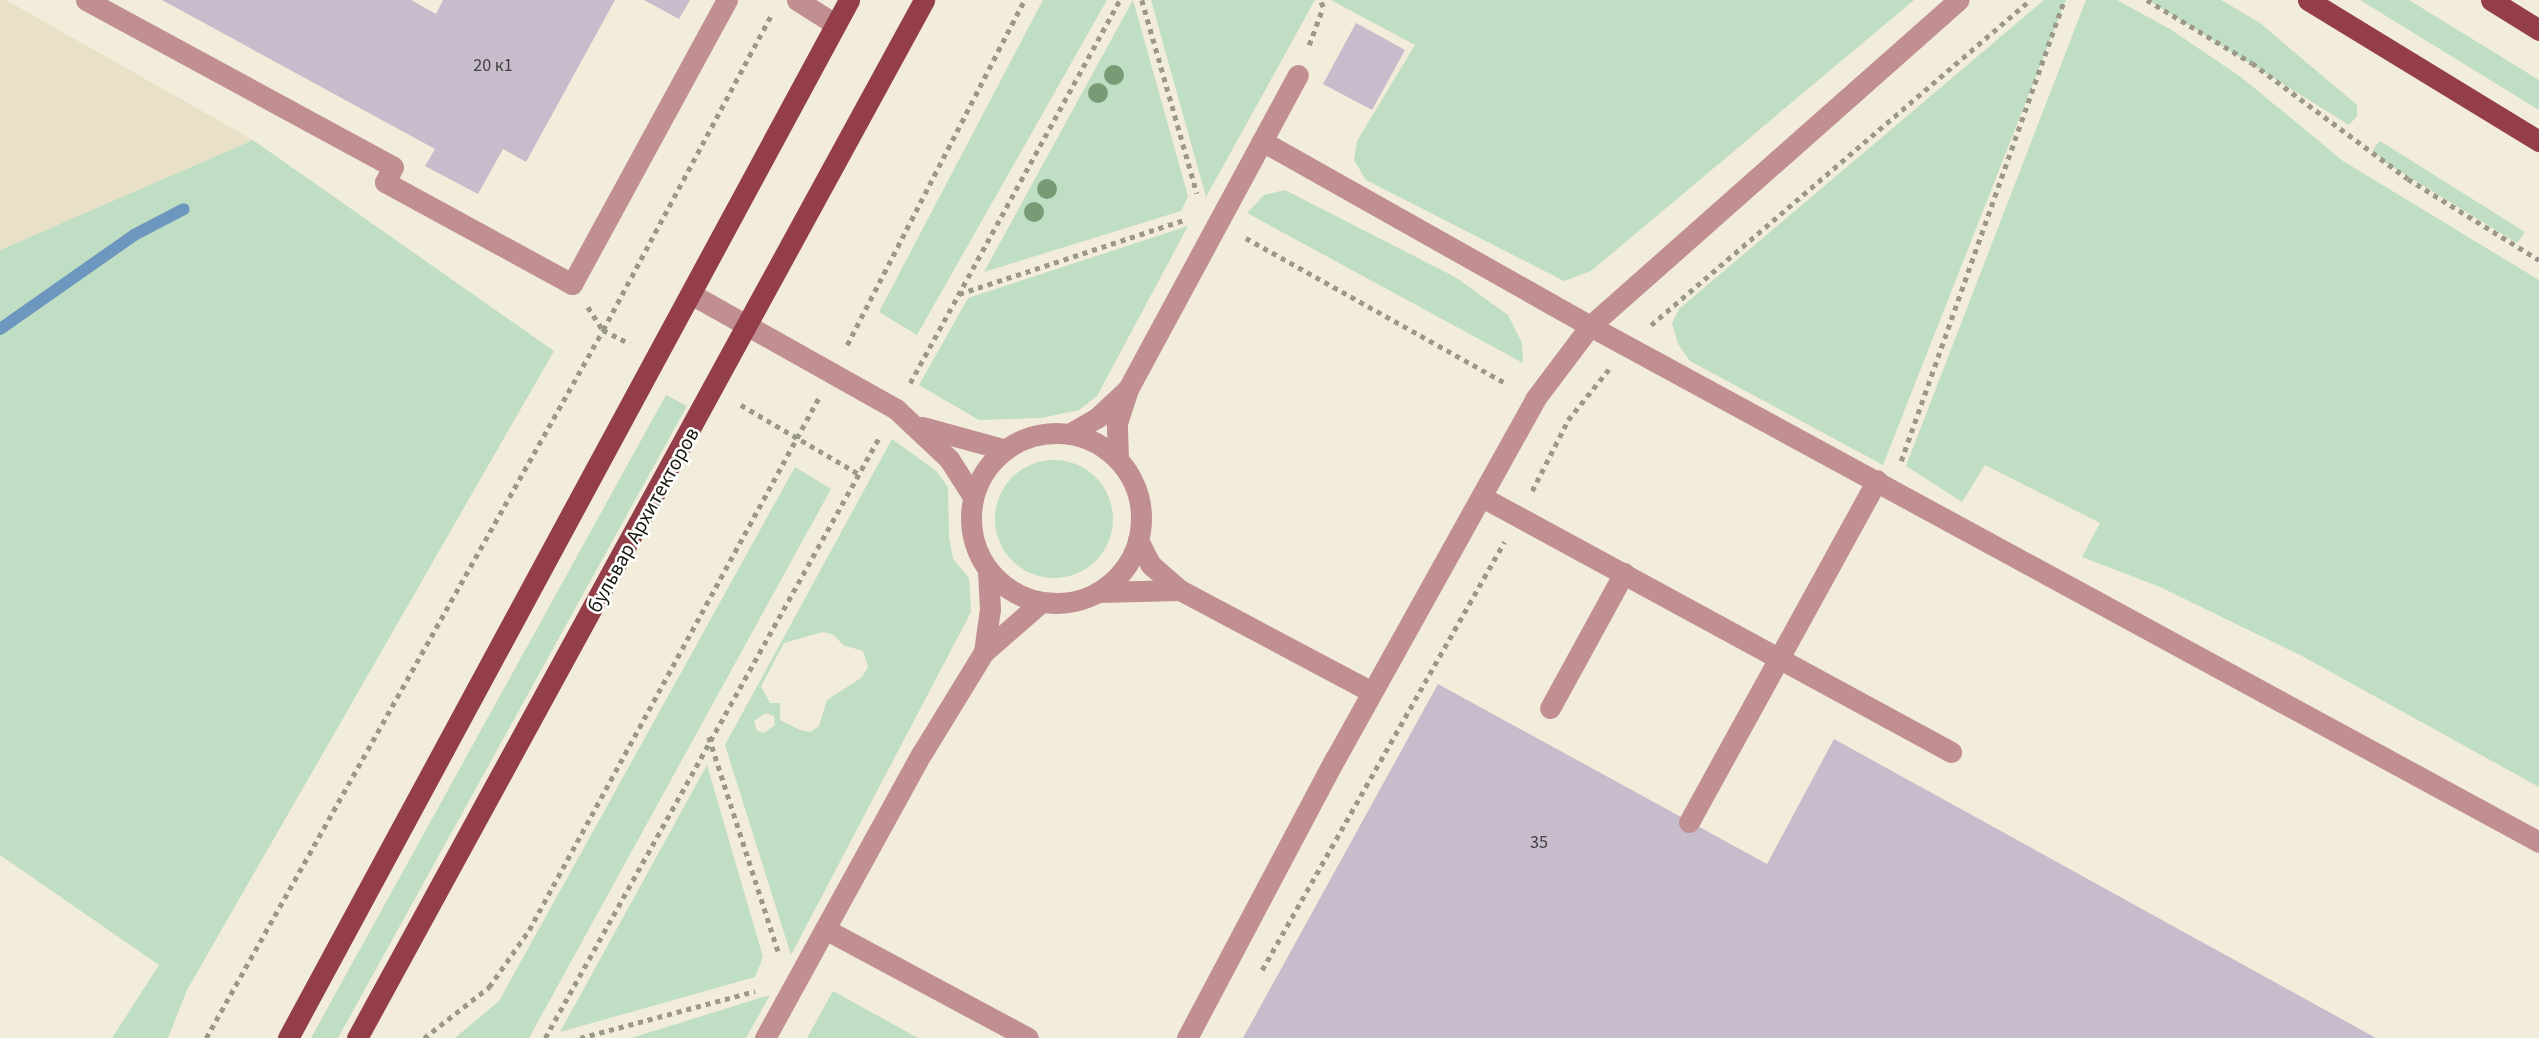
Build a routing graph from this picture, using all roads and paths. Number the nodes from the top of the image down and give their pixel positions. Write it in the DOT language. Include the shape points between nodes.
graph roads {
  1 [pos="86,0"];
  2 [pos="727,0"];
  3 [pos="797,0"];
  4 [pos="849,0"];
  5 [pos="924,0"];
  6 [pos="1024,0"];
  7 [pos="1120,0"];
  8 [pos="1142,0"];
  9 [pos="1320,0"];
  10 [pos="1959,0"];
  11 [pos="2030,0"];
  12 [pos="2064,0"];
  13 [pos="2147,0"];
  14 [pos="2308,0"];
  15 [pos="2491,0"];
  16 [pos="773,12"];
  17 [pos="835,24"];
  18 [pos="2539,30"];
  19 [pos="1298,75"];
  20 [pos="1262,141"];
  21 [pos="2539,141"];
  22 [pos="1193,209"];
  23 [pos="1215,221"];
  24 [pos="2539,261"];
  25 [pos="572,284"];
  26 [pos="691,295"];
  27 [pos="867,307"];
  28 [pos="750,325"];
  29 [pos="1590,326"];
  30 [pos="603,330"];
  31 [pos="1629,344"];
  32 [pos="637,347"];
  33 [pos="1598,383"];
  34 [pos="1128,389"];
  35 [pos="1535,400"];
  36 [pos="741,405"];
  37 [pos="1569,420"];
  38 [pos="920,427"];
  39 [pos="1069,434"];
  40 [pos="1003,449"];
  41 [pos="1118,458"];
  42 [pos="1877,480"];
  43 [pos="972,495"];
  44 [pos="1482,497"];
  45 [pos="763,500"];
  46 [pos="1519,516"];
  47 [pos="1138,540"];
  48 [pos="988,571"];
  49 [pos="1625,573"];
  50 [pos="1180,590"];
  51 [pos="1098,592"];
  52 [pos="1038,604"];
  53 [pos="984,652"];
  54 [pos="1779,658"];
  55 [pos="1372,692"];
  56 [pos="1550,708"];
  57 [pos="709,737"];
  58 [pos="1951,752"];
  59 [pos="1689,822"];
  60 [pos="2539,842"];
  61 [pos="825,929"];
  62 [pos="782,964"];
  63 [pos="1258,977"];
  64 [pos="768,987"];
  65 [pos="206,1038"];
  66 [pos="288,1038"];
  67 [pos="357,1038"];
  68 [pos="424,1038"];
  69 [pos="545,1038"];
  70 [pos="580,1038"];
  71 [pos="765,1038"];
  72 [pos="1028,1038"];
  73 [pos="1187,1038"];
  1 -- 25 [label="lane" via="393,167 385,182"];
  2 -- 25 [label="lane"];
  3 -- 17 [label="lane"];
  4 -- 17 [label="main road"];
  5 -- 28 [label="main road, бульвар Архитекторов"];
  6 -- 27 [label="path"];
  7 -- 22 [label="path" via="958,294 1187,219"];
  8 -- 22 [label="path" via="1199,199"];
  9 -- 19 [label="path" via="1323,7"];
  10 -- 29 [label="lane"];
  11 -- 31 [label="path"];
  12 -- 42 [label="path" via="1899,466"];
  13 -- 24 [label="path" via="2252,64 2408,179"];
  14 -- 21 [label="main road"];
  15 -- 18 [label="main road"];
  16 -- 30 [label="path"];
  17 -- 26 [label="main road"];
  19 -- 20 [label="lane"];
  20 -- 23 [label="lane"];
  20 -- 29 [label="lane"];
  22 -- 23 [label="path"];
  23 -- 34 [label="lane"];
  23 -- 35 [label="path"];
  25 -- 30 [label="path"];
  26 -- 28 [label="lane"];
  26 -- 66 [label="main road"];
  28 -- 38 [label="lane"];
  28 -- 67 [label="main road, бульвар Архитекторов"];
  29 -- 31 [label="lane"];
  29 -- 35 [label="lane"];
  30 -- 32 [label="path"];
  30 -- 65 [label="path"];
  31 -- 42 [label="lane"];
  33 -- 37 [label="path"];
  34 -- 39 [label="lane" via="1098,417"];
  34 -- 41 [label="lane" via="1117,424"];
  35 -- 37 [label="path"];
  35 -- 44 [label="lane"];
  36 -- 57 [label="path" via="859,474"];
  37 -- 46 [label="path"];
  38 -- 40 [label="lane"];
  38 -- 43 [label="lane" via="949,459"];
  39 -- 40 [label="lane" via="1040,434"];
  39 -- 41 [label="lane" via="1106,447"];
  40 -- 43 [label="lane" via="981,472"];
  41 -- 47 [label="lane" via="1140,497"];
  42 -- 54 [label="lane"];
  42 -- 60 [label="lane"];
  43 -- 48 [label="lane" via="972,536"];
  44 -- 46 [label="lane"];
  44 -- 55 [label="lane"];
  45 -- 68 [label="path" via="529,930 489,987"];
  46 -- 49 [label="lane"];
  46 -- 63 [label="path"];
  47 -- 50 [label="lane" via="1151,565"];
  47 -- 51 [label="lane" via="1129,567"];
  48 -- 52 [label="lane" via="1009,591"];
  48 -- 53 [label="lane" via="990,609"];
  49 -- 54 [label="lane"];
  49 -- 56 [label="lane"];
  50 -- 51 [label="lane"];
  50 -- 55 [label="lane"];
  51 -- 52 [label="lane" via="1080,601"];
  52 -- 53 [label="lane"];
  53 -- 61 [label="lane"];
  54 -- 58 [label="lane"];
  54 -- 59 [label="lane"];
  55 -- 73 [label="lane"];
  57 -- 62 [label="path"];
  57 -- 69 [label="path"];
  61 -- 71 [label="lane"];
  61 -- 72 [label="lane"];
  64 -- 70 [label="path"];
}
